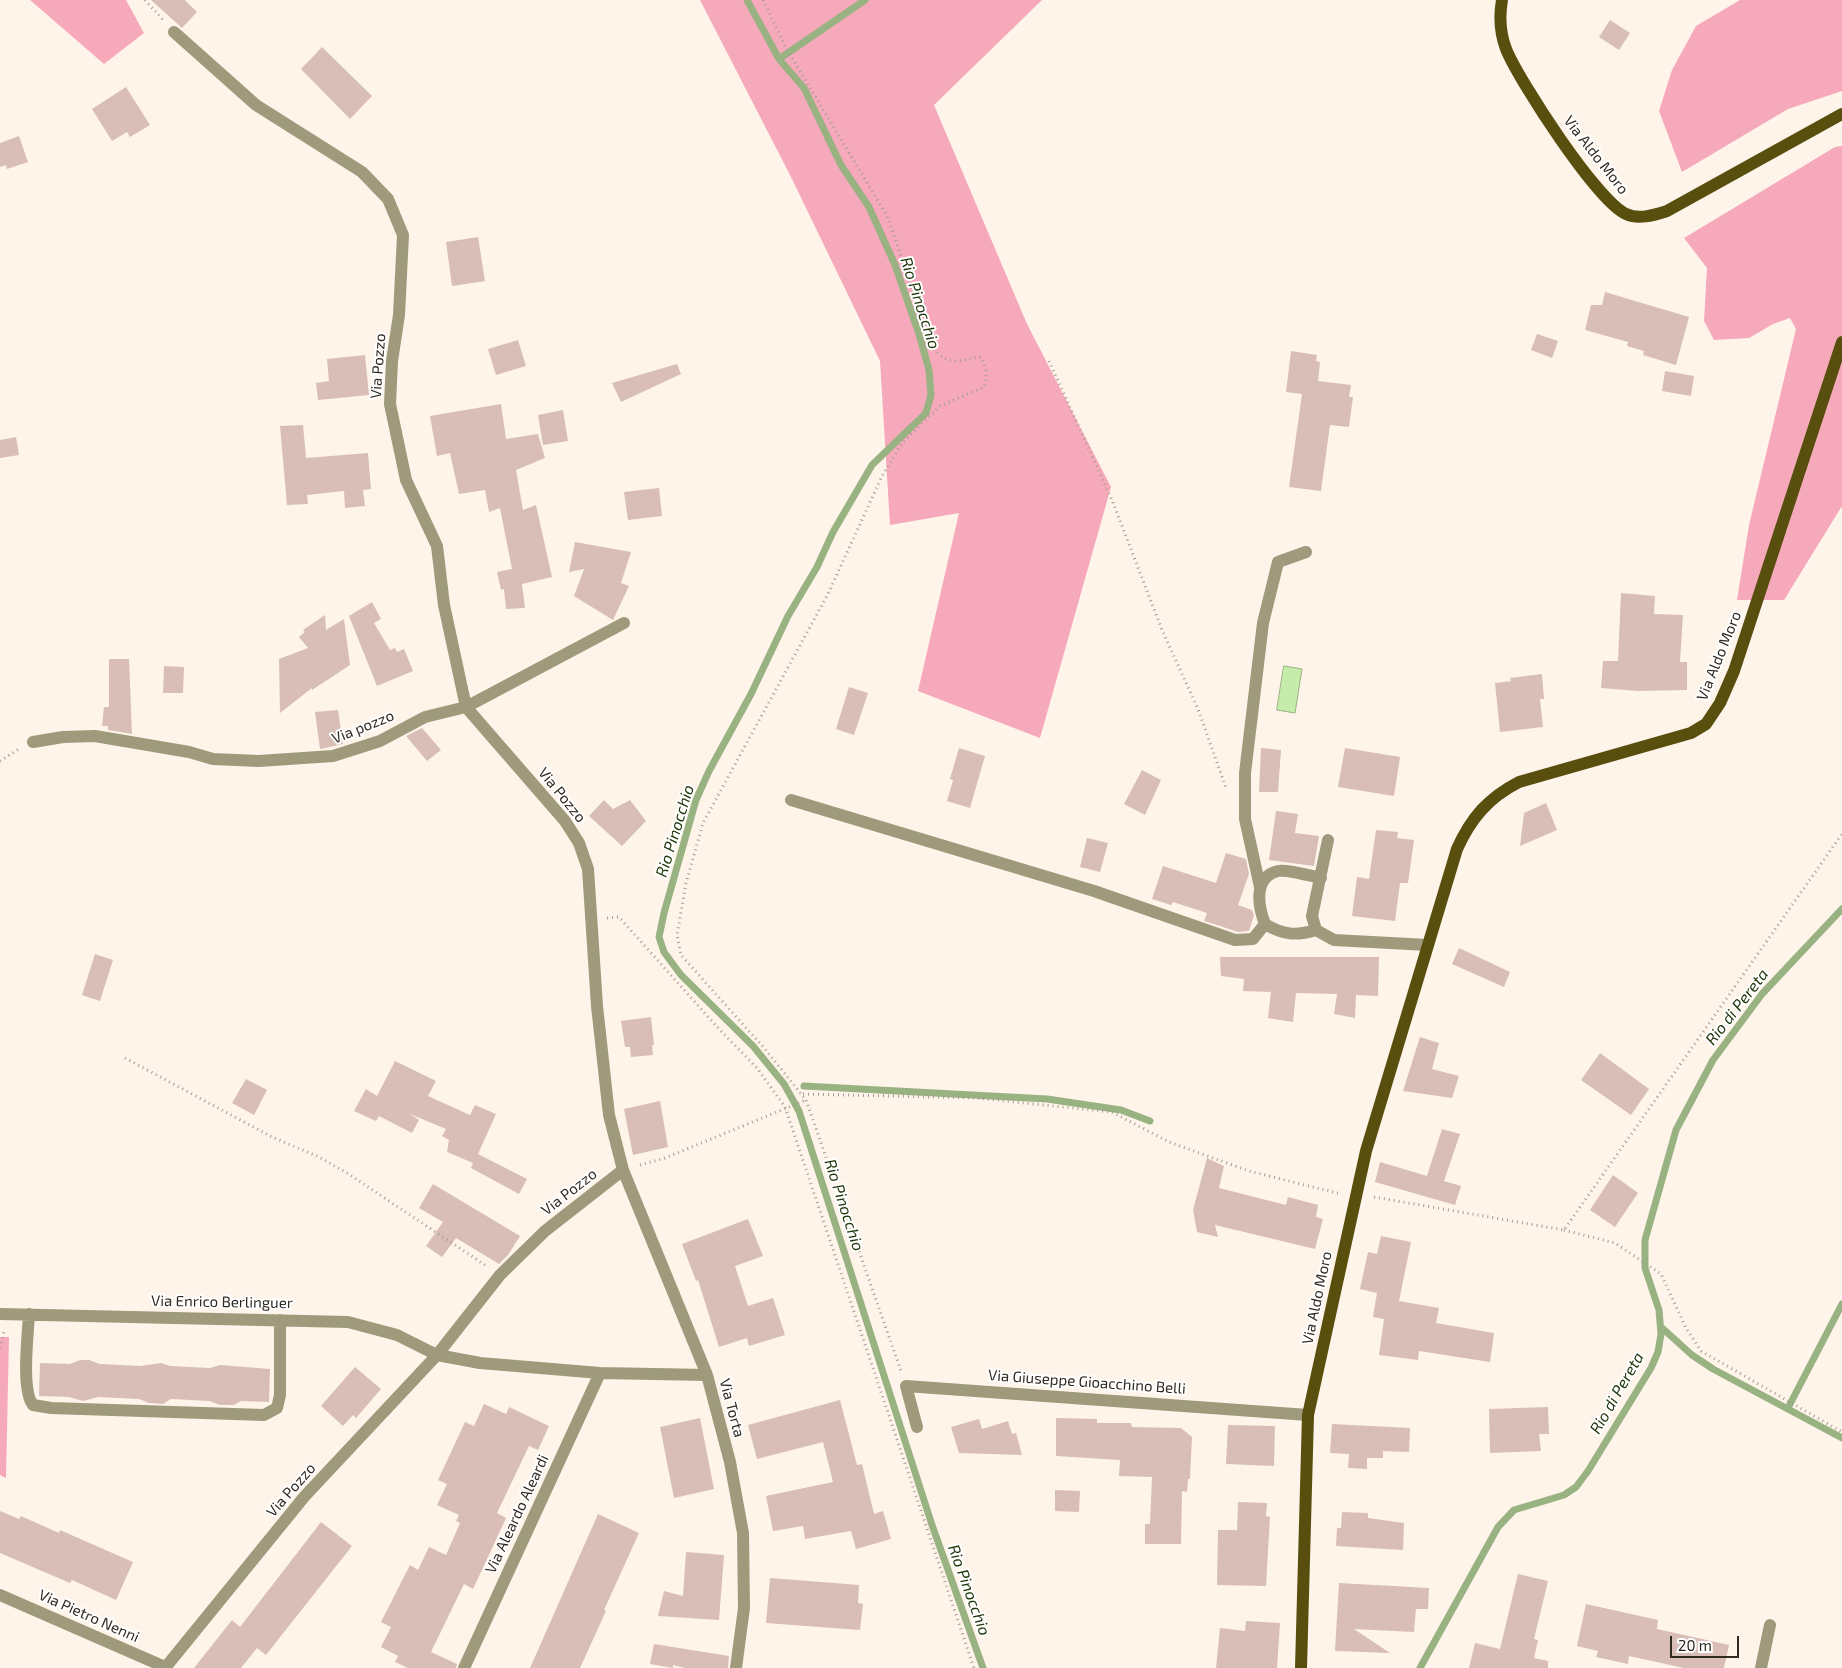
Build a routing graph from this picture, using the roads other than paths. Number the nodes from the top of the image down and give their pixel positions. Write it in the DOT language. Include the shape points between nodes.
graph roads {
  1 [pos="1502,0"];
  2 [pos="174,32"];
  3 [pos="1842,114"];
  4 [pos="1842,342"];
  5 [pos="1306,552"];
  6 [pos="624,624"];
  7 [pos="466,707"];
  8 [pos="32,742"];
  9 [pos="791,800"];
  10 [pos="1328,840"];
  11 [pos="1321,878"];
  12 [pos="1260,887"];
  13 [pos="1264,924"];
  14 [pos="1316,930"];
  15 [pos="1428,945"];
  16 [pos="623,1170"];
  17 [pos="0,1314"];
  18 [pos="29,1314"];
  19 [pos="280,1320"];
  20 [pos="437,1355"];
  21 [pos="600,1374"];
  22 [pos="707,1375"];
  23 [pos="1308,1415"];
  24 [pos="917,1427"];
  25 [pos="0,1595"];
  26 [pos="1770,1625"];
  27 [pos="165,1668"];
  28 [pos="464,1668"];
  29 [pos="736,1668"];
  30 [pos="1301,1668"];
  31 [pos="1761,1668"];
  1 -- 3 [label="main road, Via Aldo Moro" via="1501,31 1514,66 1561,140 1613,207 1628,215 1643,217 1667,212"];
  2 -- 7 [label="street, Via Pozzo" via="256,105 362,172 388,199 403,235 390,404 406,480 437,546 444,605"];
  4 -- 15 [label="main road, Via Aldo Moro" via="1741,652 1720,703 1706,724 1678,738 1519,782 1493,797 1472,820 1460,842"];
  5 -- 12 [label="street" via="1278,562 1260,643 1245,773 1245,819"];
  6 -- 7 [label="street, Via pozzo"];
  7 -- 8 [label="street, Via pozzo" via="425,717 380,741 333,756 260,761 213,759 95,736"];
  7 -- 16 [label="street, Via Pozzo" via="565,821 579,843 588,869 597,1006 609,1115"];
  9 -- 13 [label="street" via="1094,891 1235,940 1253,939"];
  10 -- 11 [label="street"];
  11 -- 12 [label="street" via="1280,871 1266,877"];
  11 -- 14 [label="street" via="1312,916"];
  12 -- 13 [label="street" via="1259,909"];
  13 -- 14 [label="street" via="1281,933 1300,935"];
  14 -- 15 [label="street" via="1341,941"];
  15 -- 23 [label="main road, Via Aldo Moro" via="1366,1151"];
  16 -- 20 [label="street, Via Pozzo" via="545,1232 500,1275"];
  16 -- 22 [label="street, Via Torta"];
  17 -- 18 [label="street, Via Enrico Berlinguer"];
  18 -- 19 [label="street, Via Enrico Berlinguer"];
  18 -- 19 [label="street" via="27,1385 28,1399 33,1405 264,1415 277,1408 280,1395"];
  19 -- 20 [label="street, Via Enrico Berlinguer" via="348,1322 398,1335"];
  20 -- 21 [label="street" via="480,1364"];
  20 -- 27 [label="street, Via Pozzo" via="304,1497"];
  21 -- 22 [label="street"];
  21 -- 28 [label="street, Via Aleardo Aleardi"];
  22 -- 29 [label="street, Via Torta" via="730,1462 742,1533 744,1608"];
  23 -- 24 [label="street, Via Giuseppe Gioacchino Belli" via="906,1386"];
  23 -- 30 [label="main road, Via Aldo Moro"];
  25 -- 27 [label="street, Via Pietro Nenni"];
  26 -- 31 [label="street"];
}
